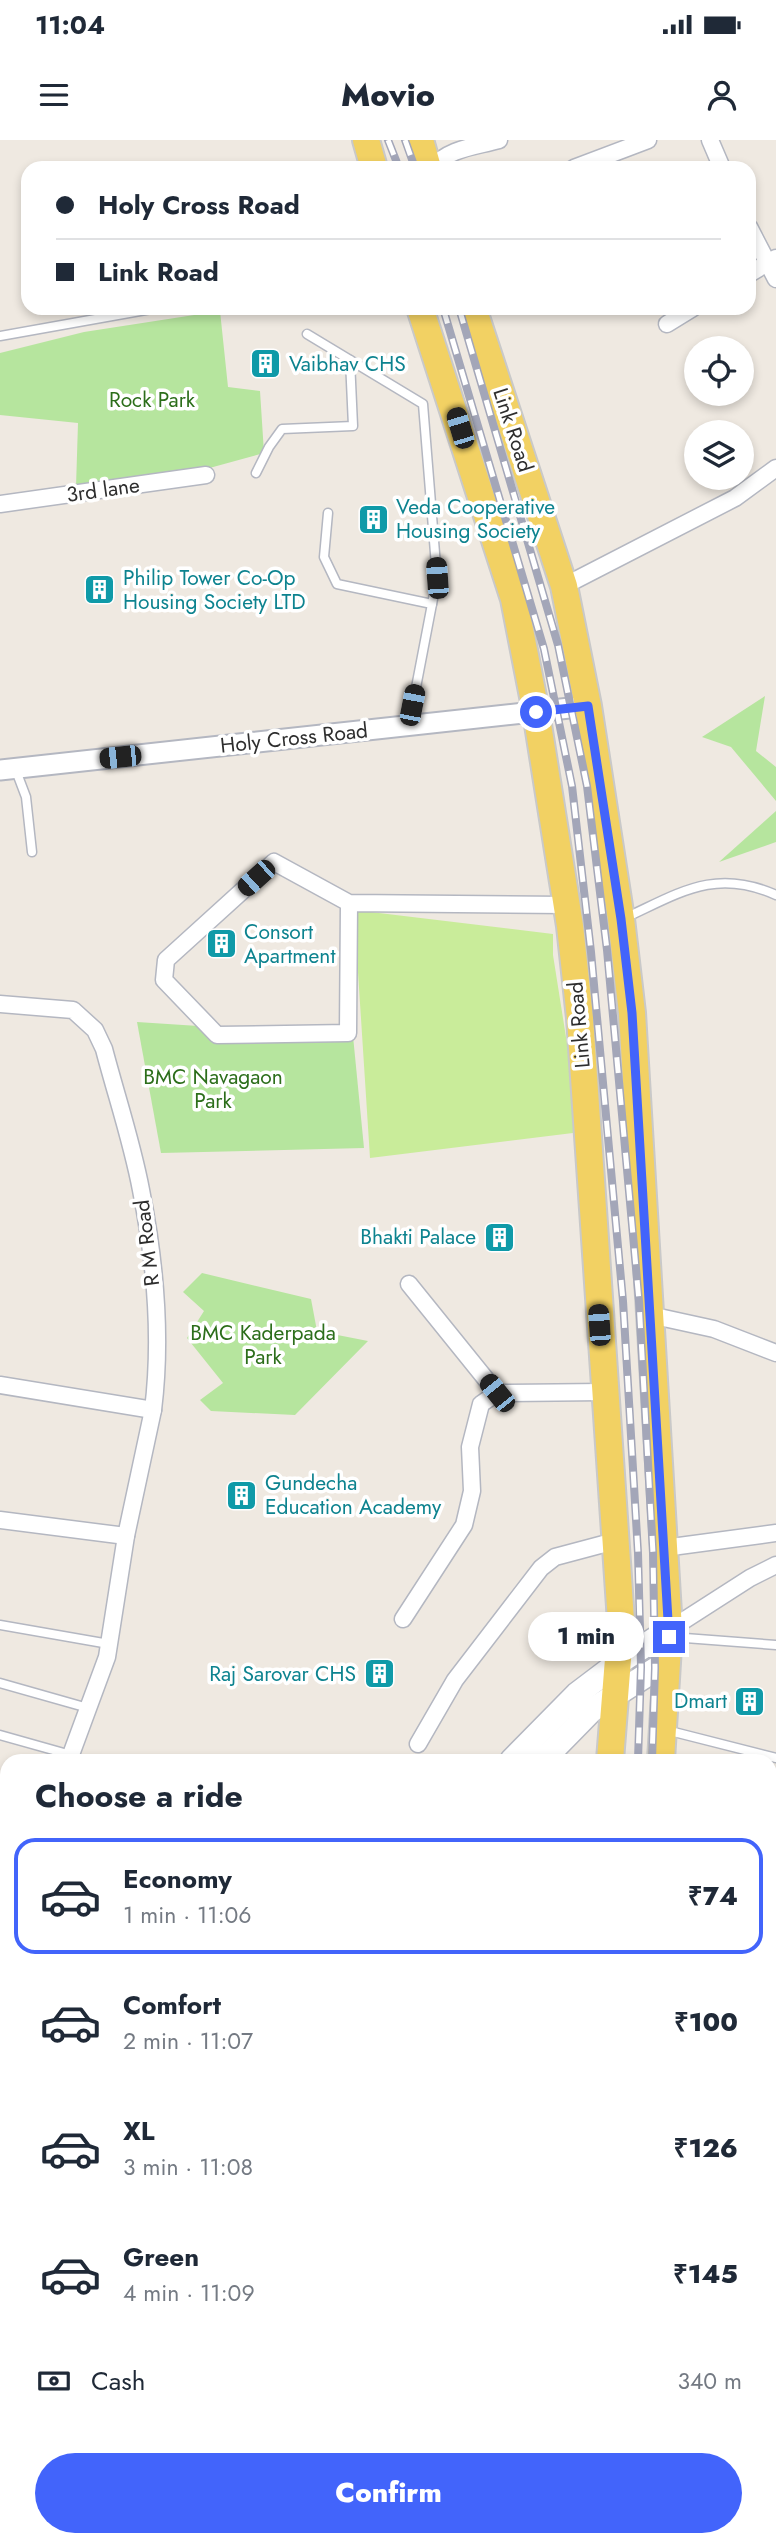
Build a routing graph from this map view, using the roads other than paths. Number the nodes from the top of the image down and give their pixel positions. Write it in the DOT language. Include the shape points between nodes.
graph roads {
  1 [pos="366,140"];
  2 [pos="420,140"];
  3 [pos="499,140"];
  4 [pos="648,140"];
  5 [pos="710,140"];
  6 [pos="372,161"];
  7 [pos="428,161"];
  8 [pos="438,161"];
  9 [pos="592,161"];
  10 [pos="719,161"];
  11 [pos="756,237"];
  12 [pos="772,260"];
  13 [pos="756,270"];
  14 [pos="776,279"];
  15 [pos="118,315"];
  16 [pos="422,315"];
  17 [pos="475,315"];
  18 [pos="682,315"];
  19 [pos="667,324"];
  20 [pos="307,334"];
  21 [pos="0,336"];
  22 [pos="351,360"];
  23 [pos="776,468"];
  24 [pos="256,473"];
  25 [pos="206,475"];
  26 [pos="0,504"];
  27 [pos="328,513"];
  28 [pos="564,586"];
  29 [pos="432,604"];
  30 [pos="588,706"];
  31 [pos="536,712"];
  32 [pos="408,726"];
  33 [pos="7,769"];
  34 [pos="32,852"];
  35 [pos="776,895"];
  36 [pos="349,903"];
  37 [pos="566,905"];
  38 [pos="621,919"];
  39 [pos="0,1004"];
  40 [pos="408,1284"];
  41 [pos="650,1315"];
  42 [pos="776,1353"];
  43 [pos="0,1385"];
  44 [pos="604,1392"];
  45 [pos="497,1393"];
  46 [pos="153,1410"];
  47 [pos="0,1520"];
  48 [pos="776,1533"];
  49 [pos="126,1536"];
  50 [pos="615,1541"];
  51 [pos="664,1548"];
  52 [pos="776,1565"];
  53 [pos="403,1619"];
  54 [pos="0,1625"];
  55 [pos="668,1643"];
  56 [pos="109,1644"];
  57 [pos="776,1645"];
  58 [pos="618,1663"];
  59 [pos="0,1683"];
  60 [pos="615,1695"];
  61 [pos="88,1708"];
  62 [pos="663,1730"];
  63 [pos="0,1735"];
  64 [pos="418,1744"];
  65 [pos="58,1754"];
  66 [pos="71,1754"];
  67 [pos="518,1754"];
  68 [pos="549,1754"];
  69 [pos="610,1754"];
  70 [pos="661,1754"];
  71 [pos="760,1754"];
  1 -- 6 [label="main road"];
  2 -- 7 [label="main road"];
  3 -- 8 [label="street" via="451,152"];
  4 -- 9 [label="street"];
  5 -- 10 [label="street"];
  11 -- 12 [label="street"];
  12 -- 13 [label="street"];
  12 -- 14 [label="street"];
  15 -- 21 [label="lane"];
  16 -- 31 [label="main road, Link Road" via="514,599"];
  17 -- 28 [label="main road, Link Road"];
  18 -- 19 [label="street"];
  20 -- 22 [label="lane"];
  22 -- 24 [label="lane" via="353,426 282,429"];
  22 -- 29 [label="lane" via="424,404 437,578"];
  23 -- 28 [label="street" via="735,498"];
  25 -- 26 [label="street, 3rd lane"];
  27 -- 29 [label="lane" via="324,557 337,584"];
  28 -- 30 [label="main road, Link Road"];
  29 -- 32 [label="lane"];
  30 -- 31 [label="street, Holy Cross Road"];
  30 -- 38 [label="main road, Link Road"];
  31 -- 32 [label="street, Holy Cross Road"];
  31 -- 37 [label="main road, Link Road"];
  32 -- 33 [label="street, Holy Cross Road"];
  33 -- 34 [label="lane" via="26,797"];
  35 -- 38 [label="lane" via="722,881 688,888"];
  36 -- 36 [label="street" via="274,862 166,960 164,980 217,1035 348,1033"];
  36 -- 37 [label="street"];
  37 -- 44 [label="main road, Link Road" via="580,1018"];
  38 -- 41 [label="main road, Link Road" via="632,1013"];
  39 -- 46 [label="street, R M Road" via="73,1010 96,1030 104,1049 141,1187 152,1256 158,1374"];
  40 -- 45 [label="street"];
  41 -- 42 [label="street" via="714,1329"];
  41 -- 51 [label="main road, Link Road"];
  43 -- 46 [label="street"];
  44 -- 45 [label="street"];
  44 -- 50 [label="main road, Link Road"];
  45 -- 53 [label="street" via="481,1404 470,1447 472,1491 464,1525"];
  46 -- 49 [label="street, R M Road"];
  47 -- 49 [label="street"];
  48 -- 51 [label="street"];
  49 -- 56 [label="street, R M Road"];
  50 -- 58 [label="main road, Link Road" via="621,1621"];
  50 -- 64 [label="street" via="555,1558 541,1568 455,1680"];
  51 -- 55 [label="main road, Link Road"];
  52 -- 55 [label="street" via="750,1578"];
  54 -- 56 [label="lane"];
  55 -- 57 [label="lane"];
  55 -- 58 [label="main road"];
  55 -- 60 [label="main road"];
  55 -- 62 [label="main road, Link Road"];
  56 -- 61 [label="street, R M Road"];
  58 -- 60 [label="main road, Link Road"];
  58 -- 67 [label="main road" via="577,1694"];
  59 -- 61 [label="lane"];
  60 -- 68 [label="main road" via="592,1710"];
  60 -- 69 [label="main road, Link Road"];
  61 -- 66 [label="street, R M Road"];
  62 -- 70 [label="main road, Link Road"];
  62 -- 71 [label="lane"];
  63 -- 65 [label="lane"];
}
